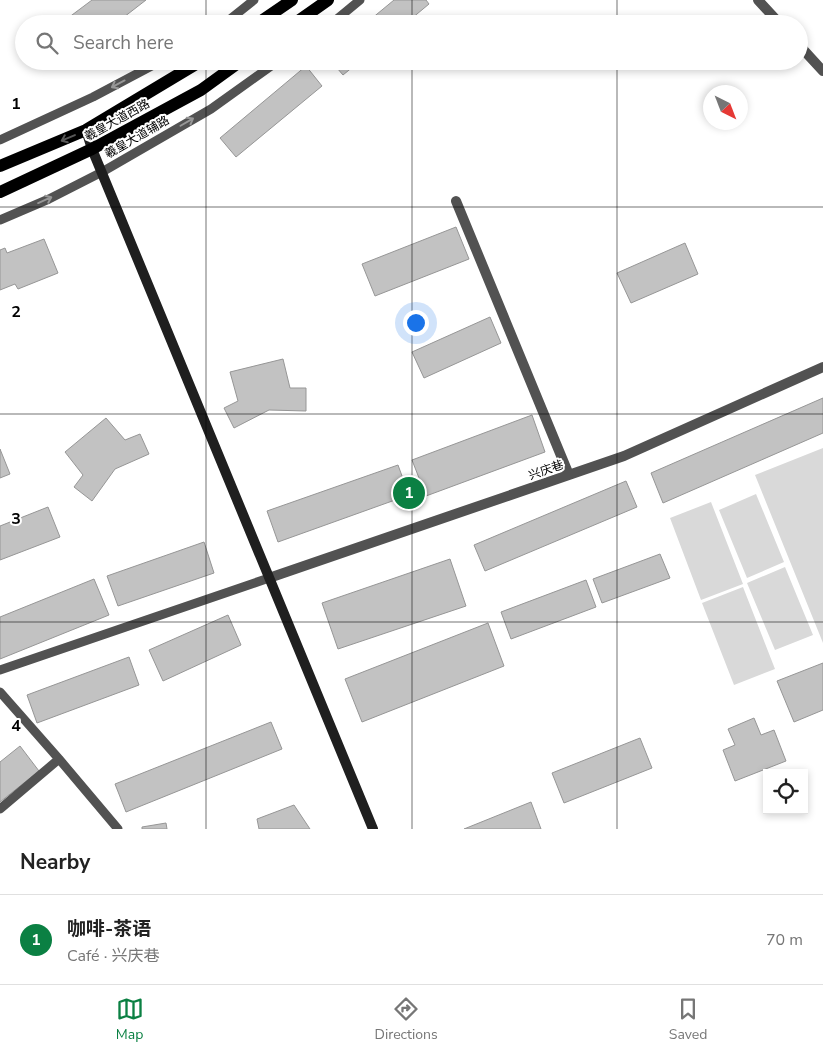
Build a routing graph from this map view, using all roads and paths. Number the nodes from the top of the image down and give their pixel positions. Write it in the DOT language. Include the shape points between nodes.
graph roads {
  1 [pos="254,0"];
  2 [pos="292,0"];
  3 [pos="328,0"];
  4 [pos="360,0"];
  5 [pos="758,0"];
  6 [pos="235,15"];
  7 [pos="270,15"];
  8 [pos="307,15"];
  9 [pos="342,15"];
  10 [pos="772,15"];
  11 [pos="808,55"];
  12 [pos="144,70"];
  13 [pos="186,70"];
  14 [pos="228,70"];
  15 [pos="265,70"];
  16 [pos="823,71"];
  17 [pos="86,130"];
  18 [pos="0,140"];
  19 [pos="92,149"];
  20 [pos="0,166"];
  21 [pos="102,172"];
  22 [pos="0,192"];
  23 [pos="456,201"];
  24 [pos="0,220"];
  25 [pos="823,367"];
  26 [pos="569,475"];
  27 [pos="269,578"];
  28 [pos="0,670"];
  29 [pos="0,692"];
  30 [pos="59,759"];
  31 [pos="0,809"];
  32 [pos="118,829"];
  33 [pos="373,829"];
  1 -- 6 [label="lane"];
  2 -- 7 [label="main road"];
  3 -- 8 [label="main road"];
  4 -- 9 [label="lane"];
  5 -- 10 [label="street"];
  11 -- 16 [label="street"];
  12 -- 18 [label="lane, one-way"];
  13 -- 17 [label="main road, 羲皇大道西路"];
  14 -- 19 [label="main road, 羲皇大道西路" via="200,90"];
  21 -- 15 [label="lane, 羲皇大道辅路, one-way" via="211,108"];
  17 -- 19 [label="main road"];
  17 -- 20 [label="main road, 羲皇大道西路, one-way"];
  19 -- 21 [label="main road"];
  19 -- 22 [label="main road, 羲皇大道西路"];
  24 -- 21 [label="lane, 羲皇大道辅路, one-way"];
  21 -- 27 [label="main road"];
  23 -- 26 [label="street"];
  25 -- 26 [label="street, 兴庆巷" via="624,456"];
  26 -- 27 [label="street, 兴庆巷"];
  27 -- 28 [label="lane"];
  27 -- 33 [label="main road"];
  29 -- 30 [label="lane"];
  30 -- 31 [label="lane"];
  30 -- 32 [label="lane"];
}
